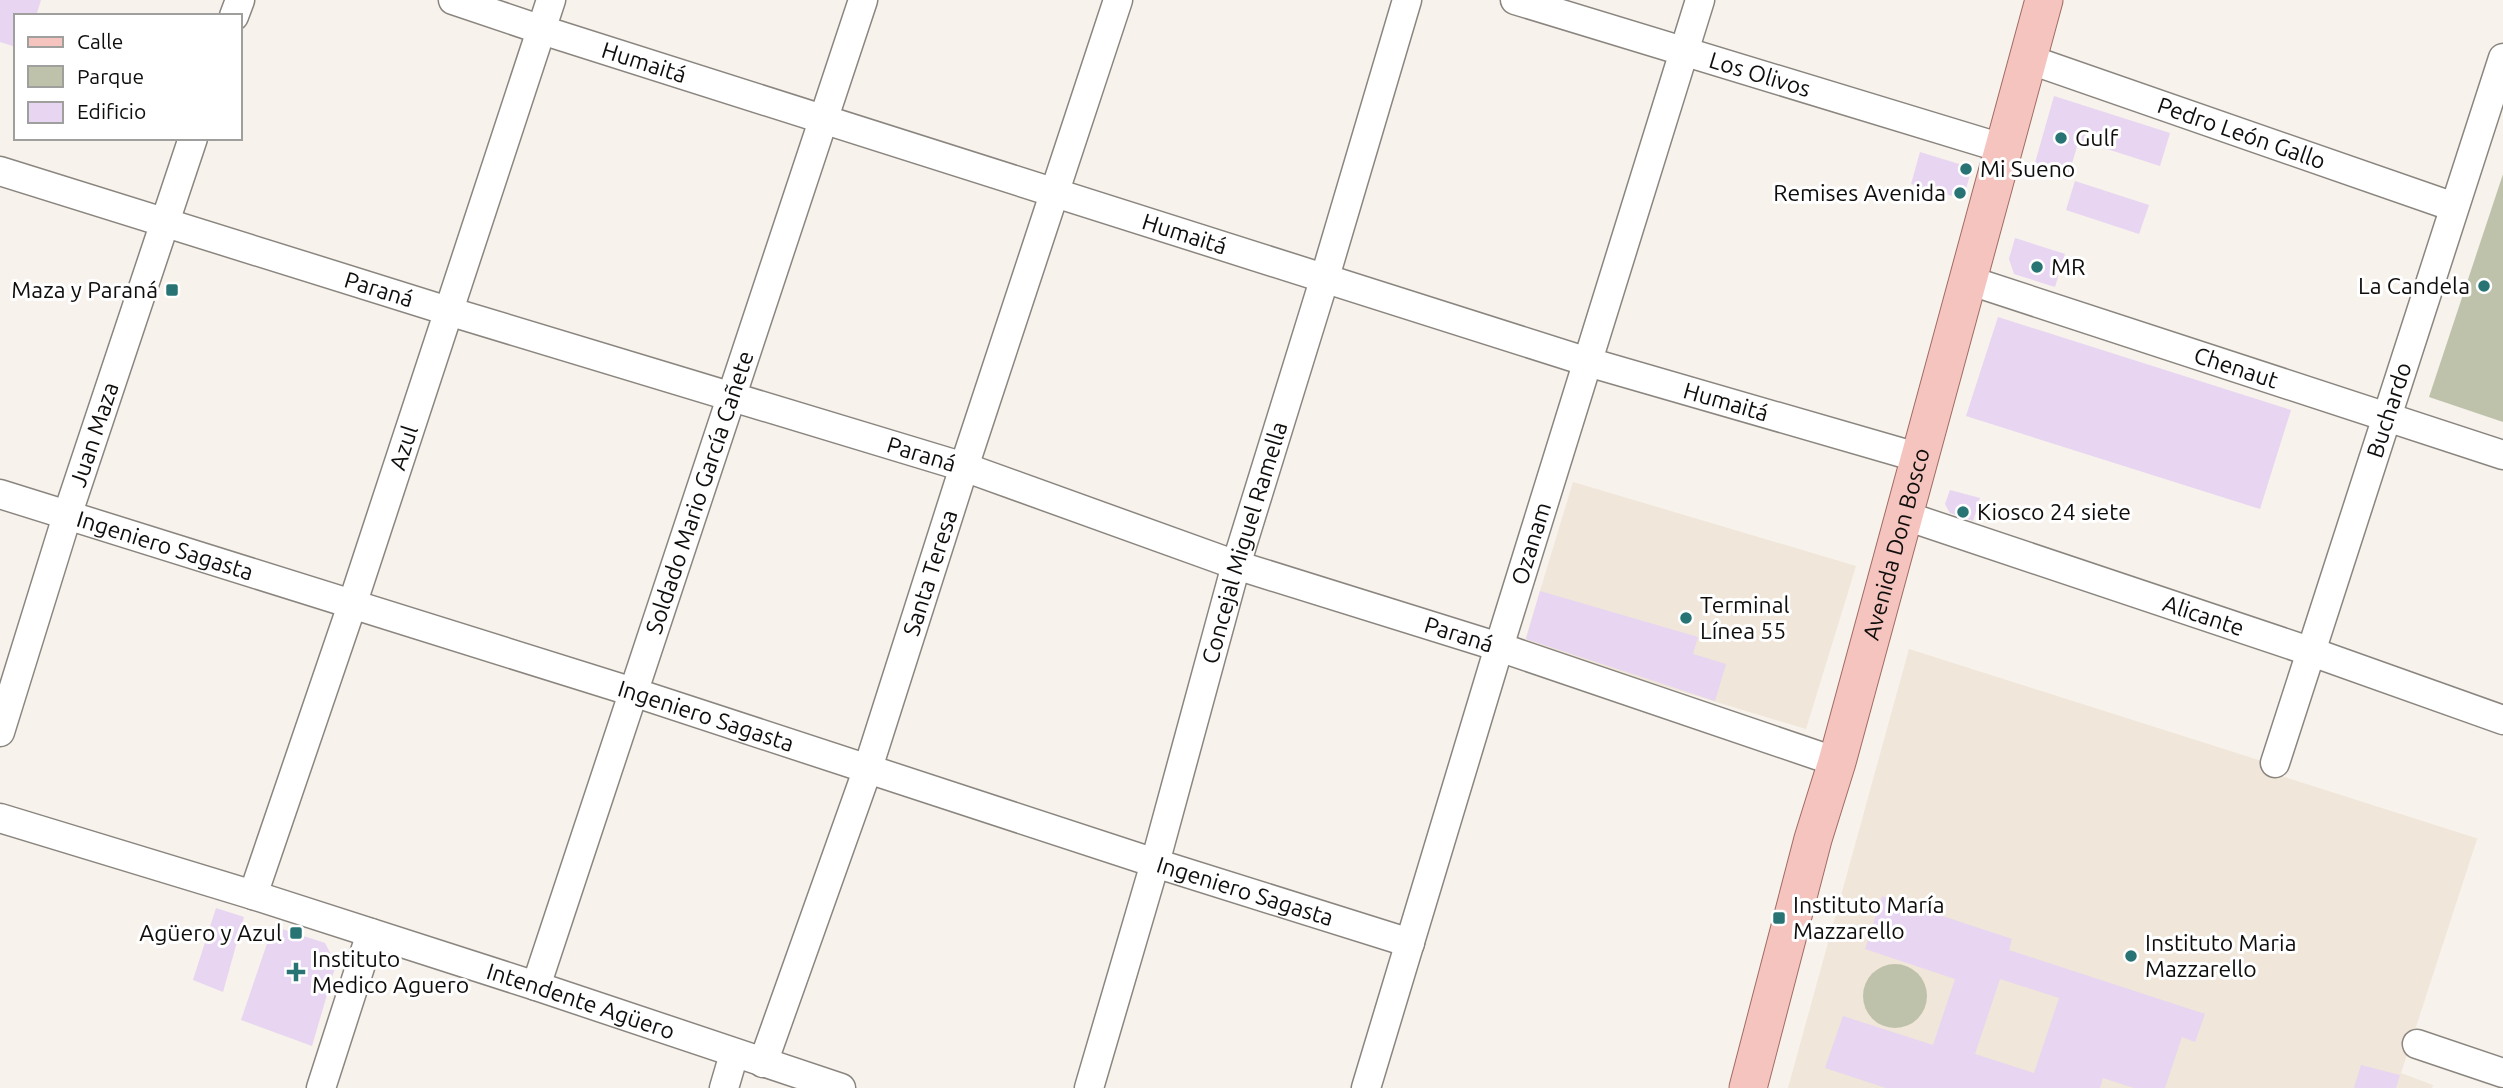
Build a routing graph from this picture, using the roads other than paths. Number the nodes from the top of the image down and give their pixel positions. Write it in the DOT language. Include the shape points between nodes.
graph roads {
  1 [pos="453,0"];
  2 [pos="551,0"];
  3 [pos="863,0"];
  4 [pos="1118,0"];
  5 [pos="1407,0"];
  6 [pos="1515,0"];
  7 [pos="1700,0"];
  8 [pos="2044,0"];
  9 [pos="542,30"];
  10 [pos="1683,52"];
  11 [pos="2503,58"];
  12 [pos="2028,59"];
  13 [pos="824,119"];
  14 [pos="193,140"];
  15 [pos="2004,149"];
  16 [pos="0,171"];
  17 [pos="1056,192"];
  18 [pos="2454,207"];
  19 [pos="165,222"];
  20 [pos="1325,277"];
  21 [pos="1968,280"];
  22 [pos="447,311"];
  23 [pos="1588,362"];
  24 [pos="729,398"];
  25 [pos="2388,418"];
  26 [pos="2503,455"];
  27 [pos="1920,458"];
  28 [pos="964,467"];
  29 [pos="0,494"];
  30 [pos="1903,515"];
  31 [pos="67,516"];
  32 [pos="1236,565"];
  33 [pos="352,605"];
  34 [pos="1499,647"];
  35 [pos="2312,652"];
  36 [pos="633,692"];
  37 [pos="2503,720"];
  38 [pos="0,732"];
  39 [pos="1837,762"];
  40 [pos="2275,763"];
  41 [pos="868,768"];
  42 [pos="0,818"];
  43 [pos="1155,863"];
  44 [pos="253,895"];
  45 [pos="372,933"];
  46 [pos="1410,943"];
  47 [pos="536,986"];
  48 [pos="2417,1044"];
  49 [pos="734,1054"];
  50 [pos="763,1063"];
  51 [pos="2503,1073"];
  52 [pos="321,1088"];
  53 [pos="724,1088"];
  54 [pos="841,1088"];
  55 [pos="1089,1088"];
  56 [pos="1366,1088"];
  57 [pos="1748,1088"];
  1 -- 9 [label="street, Humaitá"];
  2 -- 9 [label="street, Azul"];
  3 -- 13 [label="street, Soldado Mario García Cañete"];
  4 -- 17 [label="street, Santa Teresa"];
  5 -- 20 [label="street, Concejal Miguel Ramella"];
  6 -- 10 [label="street, Los Olivos"];
  7 -- 10 [label="street, Ozanam"];
  8 -- 12 [label="main road, Avenida Don Bosco"];
  9 -- 13 [label="street, Humaitá"];
  9 -- 22 [label="street, Azul"];
  10 -- 15 [label="street, Los Olivos"];
  10 -- 23 [label="street, Ozanam"];
  11 -- 18 [label="street, Buchardo"];
  12 -- 15 [label="main road, Avenida Don Bosco"];
  12 -- 18 [label="street, Pedro León Gallo"];
  13 -- 17 [label="street, Humaitá"];
  13 -- 24 [label="street, Soldado Mario García Cañete"];
  14 -- 19 [label="street, Juan Maza"];
  15 -- 21 [label="main road, Avenida Don Bosco"];
  16 -- 19 [label="street, Paraná"];
  17 -- 20 [label="street, Humaitá"];
  17 -- 28 [label="street, Santa Teresa"];
  18 -- 25 [label="street, Buchardo"];
  19 -- 22 [label="street, Paraná"];
  19 -- 31 [label="street, Juan Maza"];
  20 -- 23 [label="street, Humaitá"];
  20 -- 32 [label="street, Concejal Miguel Ramella"];
  21 -- 25 [label="street, Chenaut"];
  21 -- 27 [label="main road, Avenida Don Bosco"];
  22 -- 24 [label="street, Paraná"];
  22 -- 33 [label="street, Azul"];
  23 -- 27 [label="street, Humaitá"];
  23 -- 34 [label="street, Ozanam"];
  24 -- 28 [label="street, Paraná"];
  24 -- 36 [label="street, Soldado Mario García Cañete"];
  25 -- 26 [label="street, Chenaut"];
  25 -- 35 [label="street, Buchardo"];
  27 -- 30 [label="main road, Avenida Don Bosco"];
  28 -- 32 [label="street, Paraná"];
  28 -- 41 [label="street, Santa Teresa"];
  29 -- 31 [label="street, Ingeniero Sagasta"];
  30 -- 35 [label="street, Alicante"];
  30 -- 39 [label="main road, Avenida Don Bosco"];
  31 -- 33 [label="street, Ingeniero Sagasta"];
  31 -- 38 [label="street, Juan Maza"];
  32 -- 34 [label="street, Paraná"];
  32 -- 43 [label="street, Concejal Miguel Ramella"];
  33 -- 36 [label="street, Ingeniero Sagasta"];
  33 -- 44 [label="street, Azul"];
  34 -- 39 [label="street, Paraná"];
  34 -- 46 [label="street, Ozanam"];
  35 -- 37 [label="street, Alicante"];
  35 -- 40 [label="street, Buchardo"];
  36 -- 41 [label="street, Ingeniero Sagasta"];
  36 -- 47 [label="street, Soldado Mario García Cañete"];
  39 -- 57 [label="main road, Avenida Don Bosco"];
  41 -- 43 [label="street, Ingeniero Sagasta"];
  41 -- 50 [label="street, Santa Teresa"];
  42 -- 44 [label="street, Intendente Agüero"];
  43 -- 46 [label="street, Ingeniero Sagasta"];
  43 -- 55 [label="street, Concejal Miguel Ramella"];
  44 -- 45 [label="street, Intendente Agüero"];
  45 -- 47 [label="street, Intendente Agüero"];
  45 -- 52 [label="street"];
  46 -- 56 [label="street, Ozanam"];
  47 -- 49 [label="street, Intendente Agüero"];
  48 -- 51 [label="street"];
  49 -- 50 [label="street, Intendente Agüero"];
  49 -- 53 [label="street"];
  50 -- 54 [label="street, Intendente Agüero"];
}
